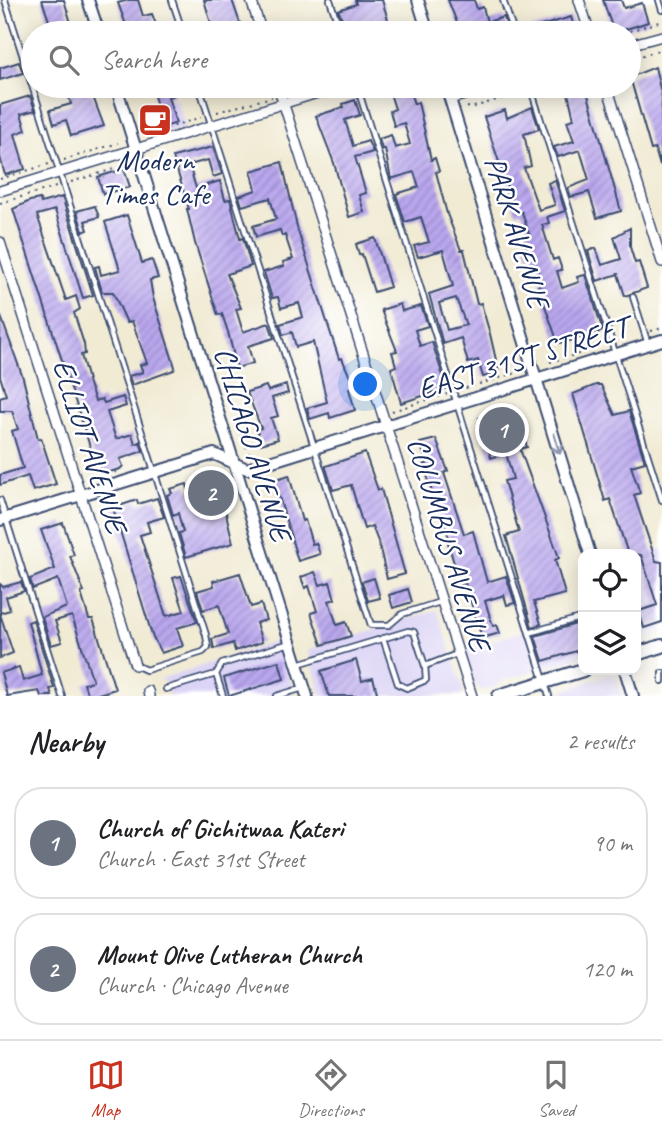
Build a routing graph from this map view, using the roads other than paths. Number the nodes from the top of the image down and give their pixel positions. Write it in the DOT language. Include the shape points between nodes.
graph roads {
  1 [pos="5,0"];
  2 [pos="88,0"];
  3 [pos="172,0"];
  4 [pos="251,0"];
  5 [pos="330,0"];
  6 [pos="418,0"];
  7 [pos="503,0"];
  8 [pos="579,0"];
  9 [pos="659,0"];
  10 [pos="662,10"];
  11 [pos="95,21"];
  12 [pos="179,21"];
  13 [pos="258,21"];
  14 [pos="337,21"];
  15 [pos="424,21"];
  16 [pos="510,21"];
  17 [pos="586,21"];
  18 [pos="662,36"];
  19 [pos="641,42"];
  20 [pos="21,51"];
  21 [pos="36,98"];
  22 [pos="120,98"];
  23 [pos="204,98"];
  24 [pos="282,98"];
  25 [pos="300,98"];
  26 [pos="361,98"];
  27 [pos="454,98"];
  28 [pos="534,98"];
  29 [pos="611,98"];
  30 [pos="450,99"];
  31 [pos="284,103"];
  32 [pos="212,125"];
  33 [pos="136,149"];
  34 [pos="59,173"];
  35 [pos="0,191"];
  36 [pos="0,242"];
  37 [pos="662,262"];
  38 [pos="633,297"];
  39 [pos="662,340"];
  40 [pos="648,345"];
  41 [pos="616,354"];
  42 [pos="536,379"];
  43 [pos="459,404"];
  44 [pos="387,426"];
  45 [pos="315,448"];
  46 [pos="232,460"];
  47 [pos="154,472"];
  48 [pos="79,496"];
  49 [pos="0,500"];
  50 [pos="662,500"];
  51 [pos="3,519"];
  52 [pos="588,549"];
  53 [pos="440,602"];
  54 [pos="578,619"];
  55 [pos="530,633"];
  56 [pos="383,638"];
  57 [pos="290,643"];
  58 [pos="662,646"];
  59 [pos="641,652"];
  60 [pos="457,654"];
  61 [pos="297,664"];
  62 [pos="135,665"];
  63 [pos="425,666"];
  64 [pos="578,671"];
  65 [pos="662,673"];
  66 [pos="216,674"];
  67 [pos="626,675"];
  68 [pos="545,681"];
  69 [pos="662,681"];
  70 [pos="166,689"];
  71 [pos="306,692"];
  72 [pos="62,696"];
  73 [pos="223,696"];
  74 [pos="277,696"];
  75 [pos="472,696"];
  76 [pos="499,696"];
  77 [pos="549,696"];
  78 [pos="632,696"];
  1 -- 20 [label="lane"];
  2 -- 11 [label="street"];
  3 -- 12 [label="lane"];
  4 -- 13 [label="street"];
  5 -- 14 [label="lane"];
  6 -- 15 [label="street"];
  7 -- 16 [label="lane"];
  8 -- 17 [label="street"];
  9 -- 10 [label="lane"];
  18 -- 19 [label="street"];
  21 -- 34 [label="lane"];
  22 -- 33 [label="street, CHICAGO AVENUE"];
  23 -- 32 [label="lane"];
  24 -- 31 [label="street, COLUMBUS AVENUE"];
  25 -- 31 [label="street"];
  26 -- 43 [label="lane"];
  27 -- 30 [label="street"];
  28 -- 41 [label="lane"];
  29 -- 37 [label="street"];
  30 -- 42 [label="street, PARK AVENUE"];
  31 -- 32 [label="street"];
  31 -- 44 [label="street, COLUMBUS AVENUE"];
  32 -- 33 [label="street"];
  32 -- 45 [label="lane"];
  33 -- 34 [label="street"];
  33 -- 46 [label="street, CHICAGO AVENUE"];
  34 -- 35 [label="street"];
  34 -- 47 [label="lane"];
  36 -- 48 [label="street, ELLIOT AVENUE"];
  38 -- 40 [label="lane"];
  39 -- 40 [label="street, EAST 31ST STREET"];
  40 -- 41 [label="street, EAST 31ST STREET"];
  41 -- 42 [label="street, EAST 31ST STREET"];
  41 -- 50 [label="lane"];
  42 -- 43 [label="street, EAST 31ST STREET"];
  42 -- 52 [label="street, PARK AVENUE, one-way"];
  43 -- 44 [label="street, EAST 31ST STREET"];
  43 -- 55 [label="lane"];
  44 -- 45 [label="street, EAST 31ST STREET"];
  44 -- 53 [label="street, COLUMBUS AVENUE"];
  45 -- 46 [label="street, EAST 31ST STREET" via="247,469"];
  45 -- 53 [label="lane" via="371,625 389,625 402,614"];
  46 -- 47 [label="street, EAST 31ST STREET" via="214,454"];
  46 -- 57 [label="street, CHICAGO AVENUE"];
  47 -- 48 [label="street, EAST 31ST STREET"];
  47 -- 62 [label="lane" via="208,647 146,670"];
  48 -- 51 [label="street, EAST 31ST STREET"];
  48 -- 62 [label="street, ELLIOT AVENUE"];
  49 -- 51 [label="lane"];
  51 -- 72 [label="lane"];
  53 -- 60 [label="street, COLUMBUS AVENUE"];
  54 -- 55 [label="lane"];
  55 -- 68 [label="lane"];
  56 -- 61 [label="lane"];
  56 -- 63 [label="lane" via="414,632"];
  56 -- 63 [label="lane" via="398,684 407,688 426,680"];
  57 -- 61 [label="street, CHICAGO AVENUE"];
  57 -- 66 [label="lane" via="222,664"];
  58 -- 59 [label="main road"];
  60 -- 63 [label="lane"];
  60 -- 75 [label="street, COLUMBUS AVENUE"];
  61 -- 71 [label="street, CHICAGO AVENUE"];
  64 -- 68 [label="main road"];
  65 -- 69 [label="lane"];
  66 -- 70 [label="lane"];
  66 -- 73 [label="lane"];
  67 -- 78 [label="street"];
  68 -- 76 [label="main road"];
  68 -- 77 [label="lane"];
  71 -- 74 [label="lane"];
}
